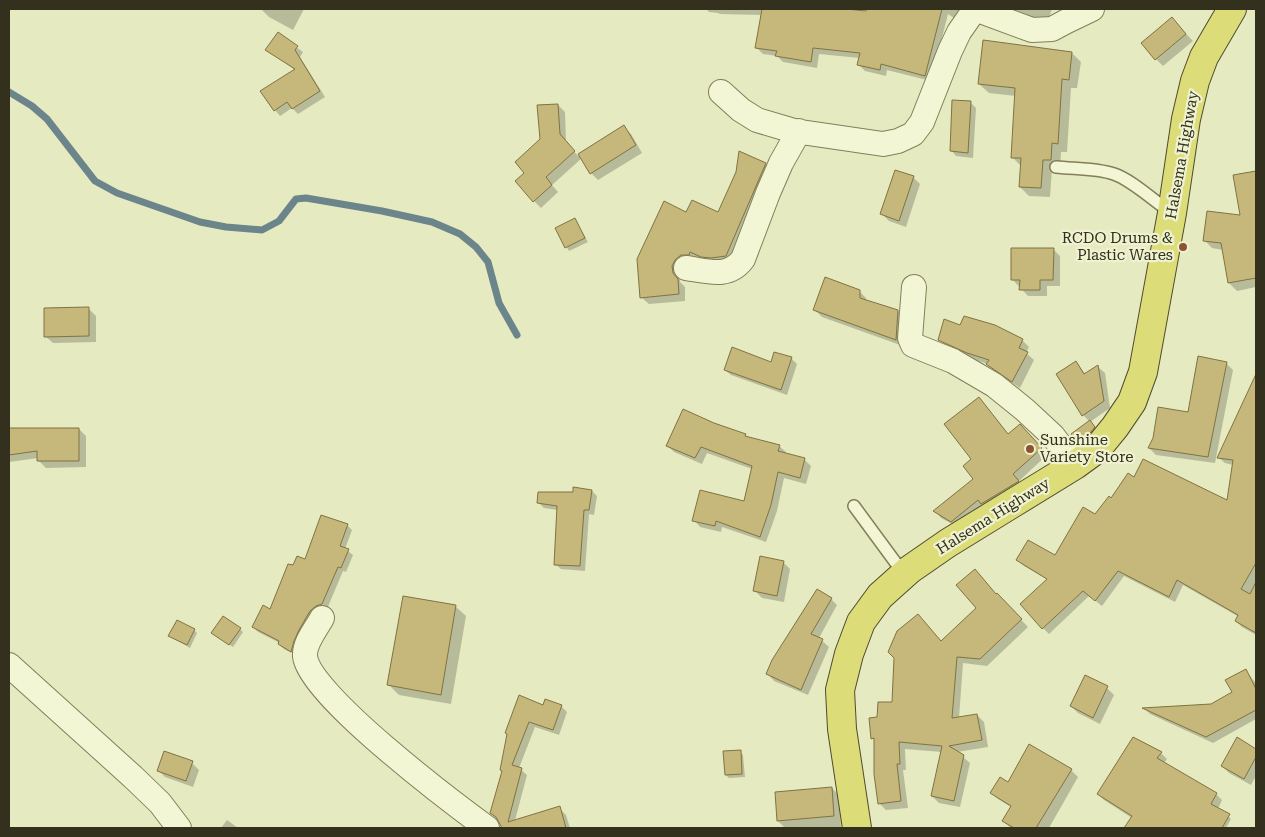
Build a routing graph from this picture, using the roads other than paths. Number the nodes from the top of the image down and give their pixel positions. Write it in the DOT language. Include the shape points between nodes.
graph roads {
  1 [pos="975,9"];
  2 [pos="1092,9"];
  3 [pos="1232,9"];
  4 [pos="721,92"];
  5 [pos="799,132"];
  6 [pos="1056,167"];
  7 [pos="1172,213"];
  8 [pos="686,268"];
  9 [pos="914,287"];
  10 [pos="1074,465"];
  11 [pos="854,506"];
  12 [pos="904,574"];
  13 [pos="322,618"];
  14 [pos="9,665"];
  15 [pos="179,828"];
  16 [pos="487,828"];
  17 [pos="857,828"];
  1 -- 2 [label="street" via="1032,30 1052,29"];
  1 -- 5 [label="street" via="959,32 922,122 913,134 883,144"];
  3 -- 7 [label="highway, Halsema Highway" via="1204,57 1195,80"];
  4 -- 5 [label="street" via="757,120"];
  5 -- 8 [label="street" via="774,178 743,259 731,270 719,272"];
  6 -- 7 [label="lane" via="1114,174 1129,181"];
  7 -- 10 [label="highway, Halsema Highway" via="1143,372 1132,402 1097,449"];
  9 -- 10 [label="street" via="910,338 913,345 953,361 994,385 1053,436"];
  10 -- 12 [label="highway, Halsema Highway"];
  11 -- 12 [label="lane"];
  12 -- 17 [label="highway, Halsema Highway" via="880,596 861,622 840,690 842,730"];
  13 -- 16 [label="street" via="307,645 305,656 322,686 391,754"];
  14 -- 15 [label="street" via="160,803"];
}
